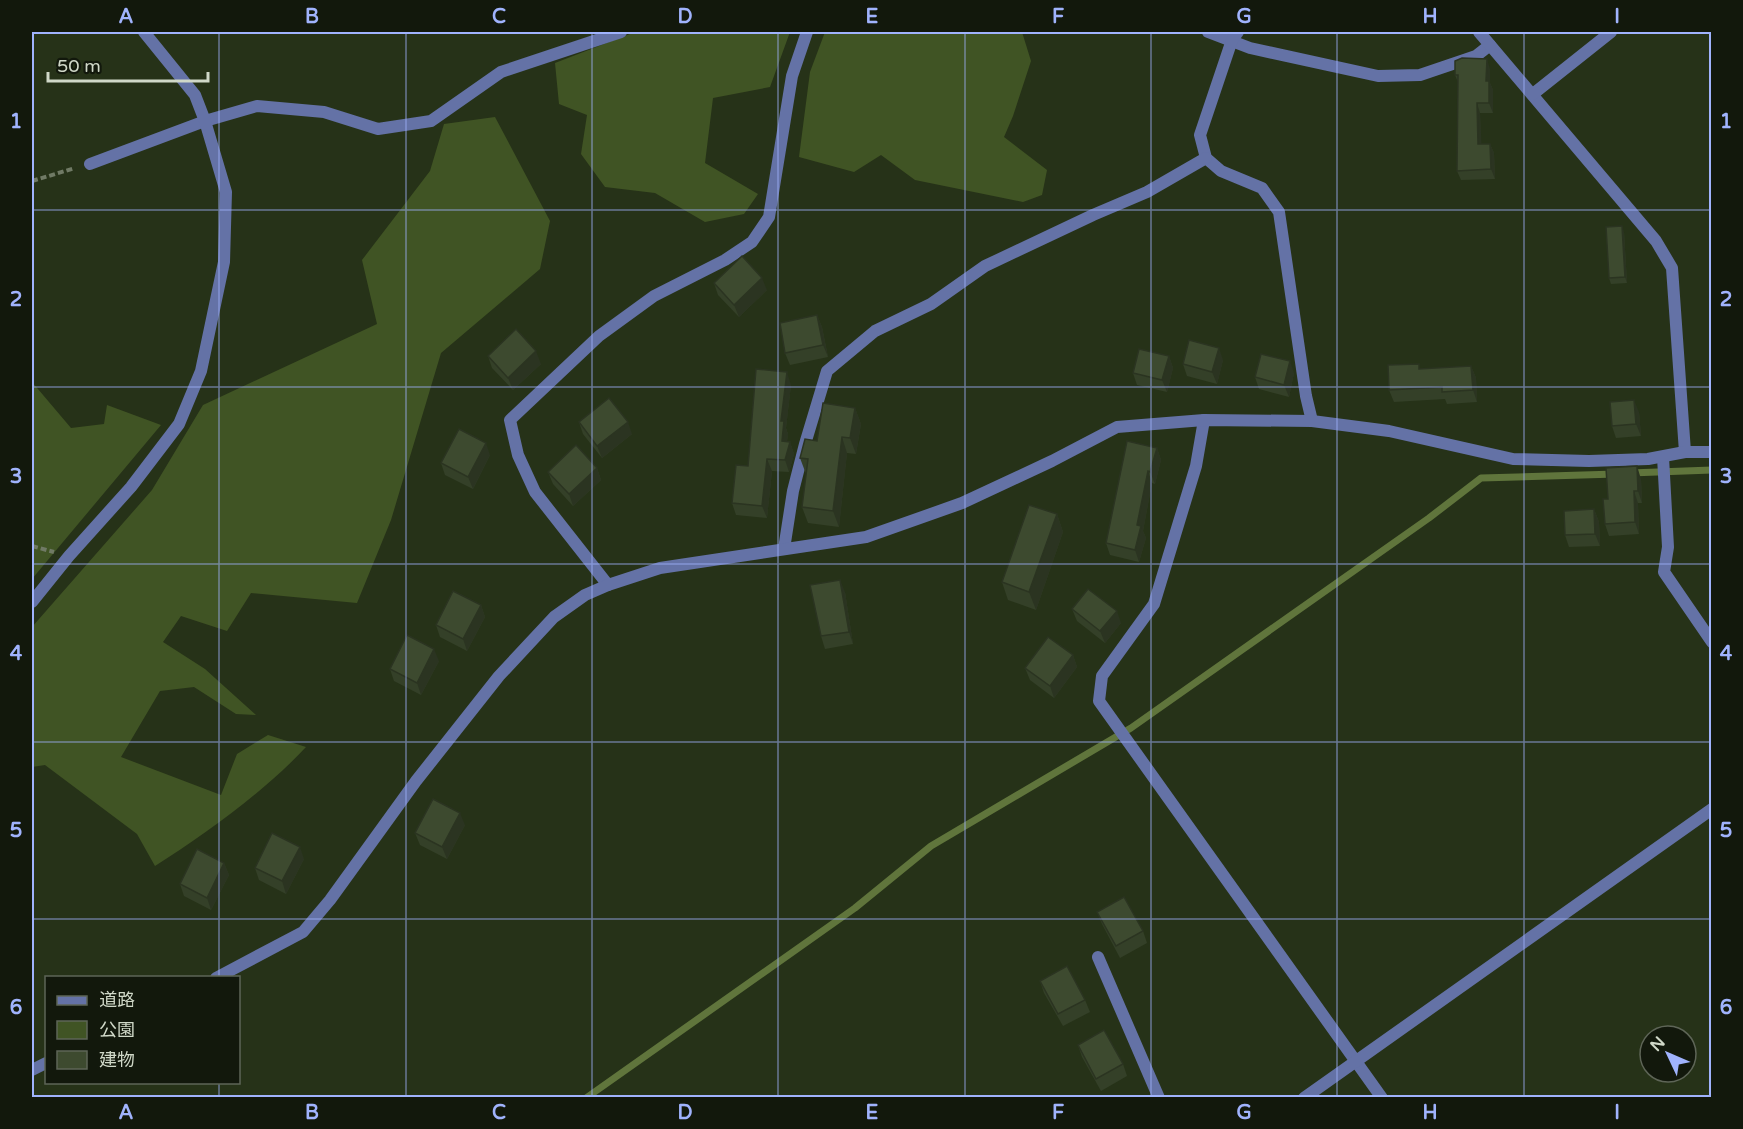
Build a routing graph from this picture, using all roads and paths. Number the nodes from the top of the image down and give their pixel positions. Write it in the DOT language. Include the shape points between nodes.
graph roads {
  1 [pos="144,32"];
  2 [pos="621,32"];
  3 [pos="807,32"];
  4 [pos="1208,32"];
  5 [pos="1479,32"];
  6 [pos="1611,32"];
  7 [pos="1235,36"];
  8 [pos="1490,45"];
  9 [pos="1533,94"];
  10 [pos="205,121"];
  11 [pos="1206,158"];
  12 [pos="90,164"];
  13 [pos="32,180"];
  14 [pos="1204,420"];
  15 [pos="1312,421"];
  16 [pos="1684,452"];
  17 [pos="1712,452"];
  18 [pos="1663,457"];
  19 [pos="783,549"];
  20 [pos="608,585"];
  21 [pos="32,602"];
  22 [pos="1712,642"];
  23 [pos="1712,809"];
  24 [pos="1098,957"];
  25 [pos="220,976"];
  26 [pos="1357,1061"];
  27 [pos="1159,1098"];
  28 [pos="1304,1098"];
  29 [pos="1382,1098"];
  1 -- 10 [label="street" via="195,95"];
  2 -- 10 [label="street" via="501,72 431,121 378,129 324,112 257,106"];
  3 -- 20 [label="street" via="792,76 769,217 752,242 654,296 599,336 510,420 518,455 535,492"];
  4 -- 7 [label="street"];
  5 -- 8 [label="street"];
  6 -- 9 [label="street"];
  7 -- 8 [label="street" via="1250,48 1378,76 1420,75 1476,56"];
  7 -- 11 [label="street" via="1200,135"];
  8 -- 9 [label="street"];
  9 -- 16 [label="street" via="1656,241 1672,268"];
  10 -- 12 [label="street"];
  10 -- 21 [label="street" via="226,192 224,262 201,371 179,424 131,487"];
  11 -- 15 [label="street" via="1221,171 1262,188 1279,212"];
  11 -- 19 [label="street" via="1147,192 985,266 931,304 874,331 827,371 793,490"];
  12 -- 13 [label="path"];
  14 -- 15 [label="street"];
  14 -- 19 [label="street" via="1117,427 962,503 866,537"];
  14 -- 26 [label="street" via="1196,466 1154,604 1102,676 1099,701"];
  15 -- 18 [label="street" via="1389,431 1513,459 1589,461"];
  16 -- 17 [label="street"];
  16 -- 18 [label="street"];
  18 -- 22 [label="street" via="1668,547 1664,572"];
  19 -- 20 [label="street" via="660,568"];
  20 -- 25 [label="street" via="554,617 499,676 303,932"];
  23 -- 26 [label="street"];
  24 -- 27 [label="street"];
  26 -- 28 [label="street"];
  26 -- 29 [label="street"];
}
